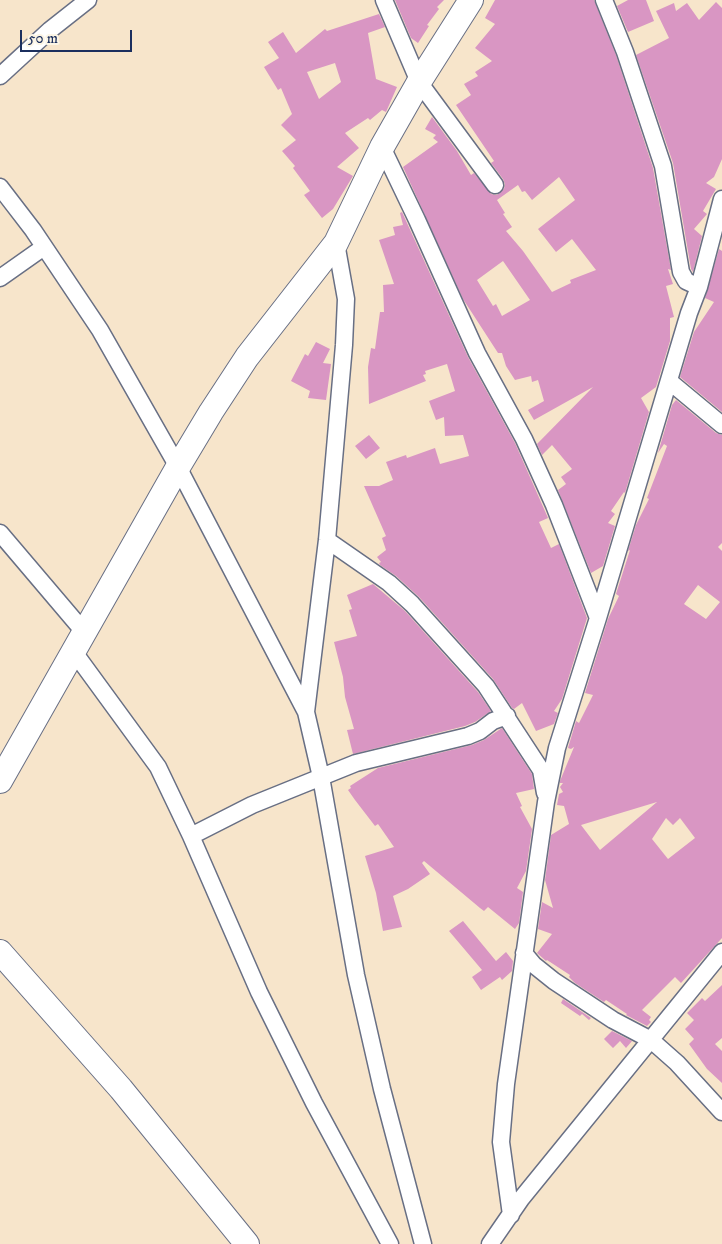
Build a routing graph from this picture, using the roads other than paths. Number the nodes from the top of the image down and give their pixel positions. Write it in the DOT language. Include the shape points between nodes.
graph roads {
  1 [pos="88,0"];
  2 [pos="384,0"];
  3 [pos="471,0"];
  4 [pos="604,0"];
  5 [pos="72,6"];
  6 [pos="0,76"];
  7 [pos="419,82"];
  8 [pos="382,147"];
  9 [pos="495,185"];
  10 [pos="0,187"];
  11 [pos="722,199"];
  12 [pos="336,243"];
  13 [pos="44,247"];
  14 [pos="0,278"];
  15 [pos="699,287"];
  16 [pos="669,381"];
  17 [pos="722,425"];
  18 [pos="178,467"];
  19 [pos="0,533"];
  20 [pos="327,540"];
  21 [pos="598,618"];
  22 [pos="79,642"];
  23 [pos="306,712"];
  24 [pos="507,716"];
  25 [pos="321,777"];
  26 [pos="0,781"];
  27 [pos="546,802"];
  28 [pos="191,836"];
  29 [pos="0,952"];
  30 [pos="722,952"];
  31 [pos="524,954"];
  32 [pos="651,1040"];
  33 [pos="722,1112"];
  34 [pos="511,1215"];
  35 [pos="247,1244"];
  36 [pos="390,1244"];
  37 [pos="423,1244"];
  38 [pos="490,1244"];
  1 -- 5 [label="street"];
  2 -- 7 [label="street"];
  3 -- 7 [label="street"];
  4 -- 15 [label="street" via="663,166 681,272 686,281"];
  5 -- 6 [label="street"];
  7 -- 8 [label="street"];
  7 -- 9 [label="street"];
  8 -- 12 [label="street"];
  8 -- 21 [label="street" via="478,354 524,439 554,505"];
  10 -- 13 [label="street"];
  11 -- 15 [label="street"];
  12 -- 18 [label="street" via="247,357"];
  12 -- 20 [label="street" via="346,299"];
  13 -- 14 [label="street"];
  13 -- 18 [label="street" via="100,330"];
  15 -- 16 [label="street"];
  16 -- 17 [label="street"];
  16 -- 21 [label="street"];
  18 -- 22 [label="street"];
  18 -- 23 [label="street"];
  19 -- 22 [label="street"];
  20 -- 23 [label="street"];
  20 -- 24 [label="street" via="389,583 412,604 486,686"];
  21 -- 27 [label="street" via="557,748"];
  22 -- 26 [label="street"];
  22 -- 28 [label="street" via="158,766"];
  23 -- 25 [label="street"];
  24 -- 25 [label="street" via="468,736 356,763"];
  24 -- 27 [label="street" via="540,770"];
  25 -- 28 [label="street" via="252,805"];
  25 -- 37 [label="street" via="356,975"];
  27 -- 31 [label="street"];
  28 -- 36 [label="street" via="259,992"];
  29 -- 35 [label="street" via="121,1089"];
  30 -- 32 [label="street"];
  31 -- 32 [label="street" via="554,981 612,1020"];
  31 -- 34 [label="street" via="501,1142"];
  32 -- 33 [label="street"];
  32 -- 34 [label="street"];
  34 -- 38 [label="street"];
}
